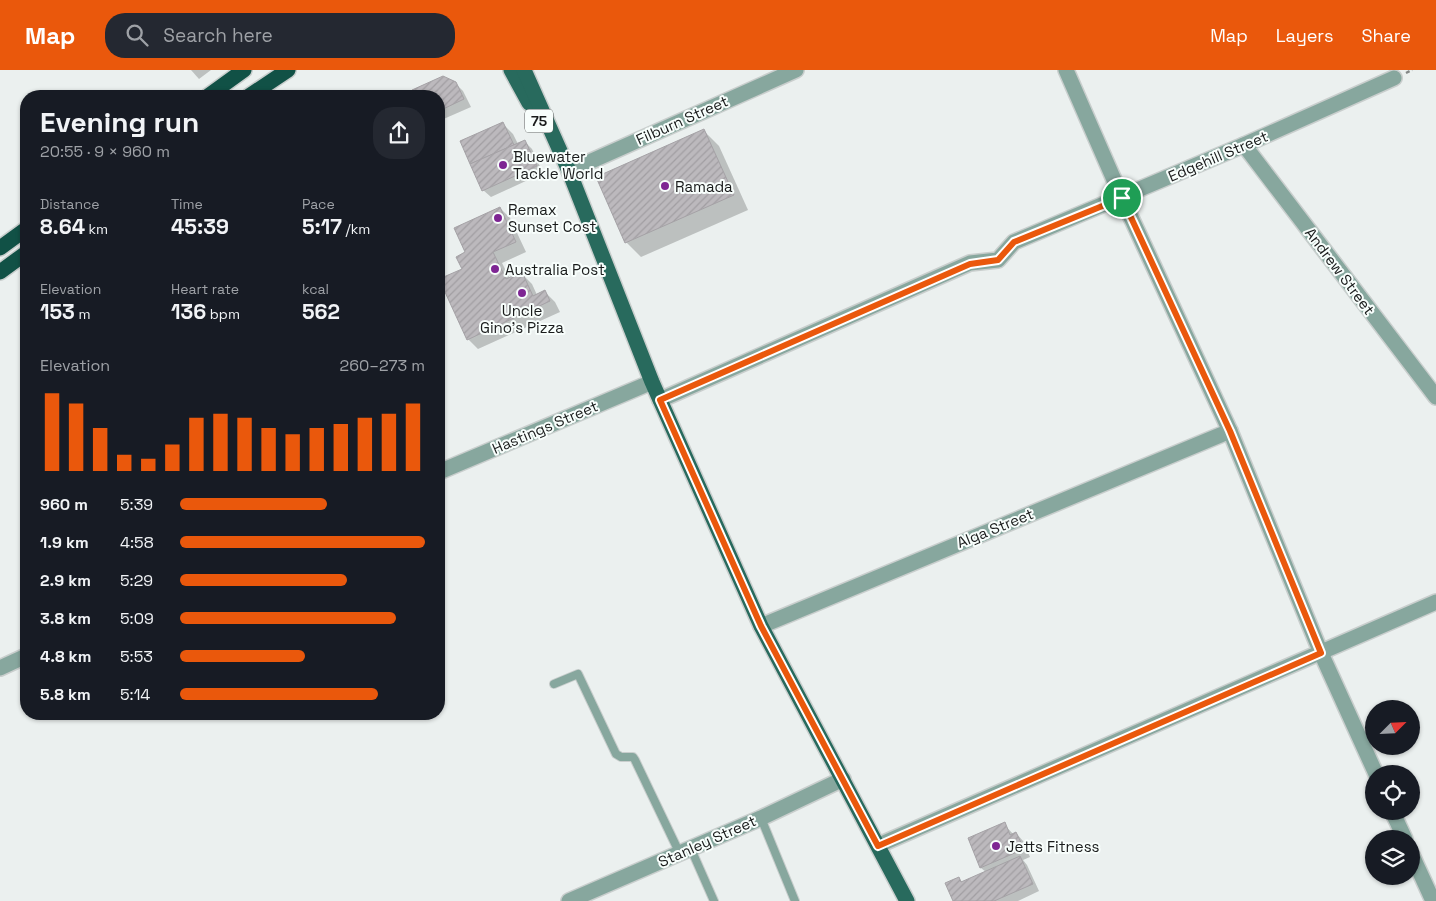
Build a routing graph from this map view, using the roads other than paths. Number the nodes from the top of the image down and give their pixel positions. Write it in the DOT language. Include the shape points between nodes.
graph roads {
  1 [pos="244,70"];
  2 [pos="288,70"];
  3 [pos="510,70"];
  4 [pos="524,70"];
  5 [pos="796,70"];
  6 [pos="1066,70"];
  7 [pos="1394,78"];
  8 [pos="216,90"];
  9 [pos="258,90"];
  10 [pos="1244,145"];
  11 [pos="569,171"];
  12 [pos="1122,198"];
  13 [pos="20,233"];
  14 [pos="0,248"];
  15 [pos="20,257"];
  16 [pos="0,272"];
  17 [pos="652,382"];
  18 [pos="1436,397"];
  19 [pos="660,400"];
  20 [pos="1230,431"];
  21 [pos="445,469"];
  22 [pos="1436,602"];
  23 [pos="761,626"];
  24 [pos="1321,653"];
  25 [pos="20,659"];
  26 [pos="0,668"];
  27 [pos="554,684"];
  28 [pos="1372,765"];
  29 [pos="843,779"];
  30 [pos="761,818"];
  31 [pos="878,846"];
  32 [pos="685,851"];
  33 [pos="1420,873"];
  34 [pos="570,901"];
  35 [pos="714,901"];
  36 [pos="795,901"];
  37 [pos="907,901"];
  38 [pos="1433,901"];
  1 -- 8 [label="highway"];
  2 -- 9 [label="highway"];
  3 -- 11 [label="main road, 75"];
  4 -- 11 [label="main road, 75"];
  5 -- 11 [label="street, Filburn Street"];
  6 -- 12 [label="street"];
  7 -- 10 [label="street, Edgehill Street"];
  10 -- 12 [label="street, Edgehill Street"];
  10 -- 18 [label="street, Andrew Street"];
  11 -- 17 [label="main road, 75"];
  12 -- 19 [label="street, Edgehill Street" via="1014,242 998,260 970,264"];
  12 -- 20 [label="street"];
  13 -- 14 [label="highway"];
  15 -- 16 [label="highway"];
  17 -- 19 [label="main road, 75"];
  17 -- 21 [label="street, Hastings Street"];
  19 -- 23 [label="main road, 75"];
  20 -- 23 [label="street, Alga Street"];
  20 -- 24 [label="street"];
  22 -- 24 [label="street"];
  23 -- 29 [label="main road, 75"];
  24 -- 28 [label="street"];
  24 -- 31 [label="street"];
  25 -- 26 [label="street"];
  27 -- 32 [label="lane" via="578,674 616,754 633,757"];
  29 -- 30 [label="street, Stanley Street"];
  29 -- 31 [label="main road, 75"];
  30 -- 32 [label="street, Stanley Street"];
  30 -- 36 [label="lane"];
  31 -- 37 [label="main road, 75"];
  32 -- 34 [label="street, Stanley Street"];
  32 -- 35 [label="lane"];
  33 -- 38 [label="street"];
}
